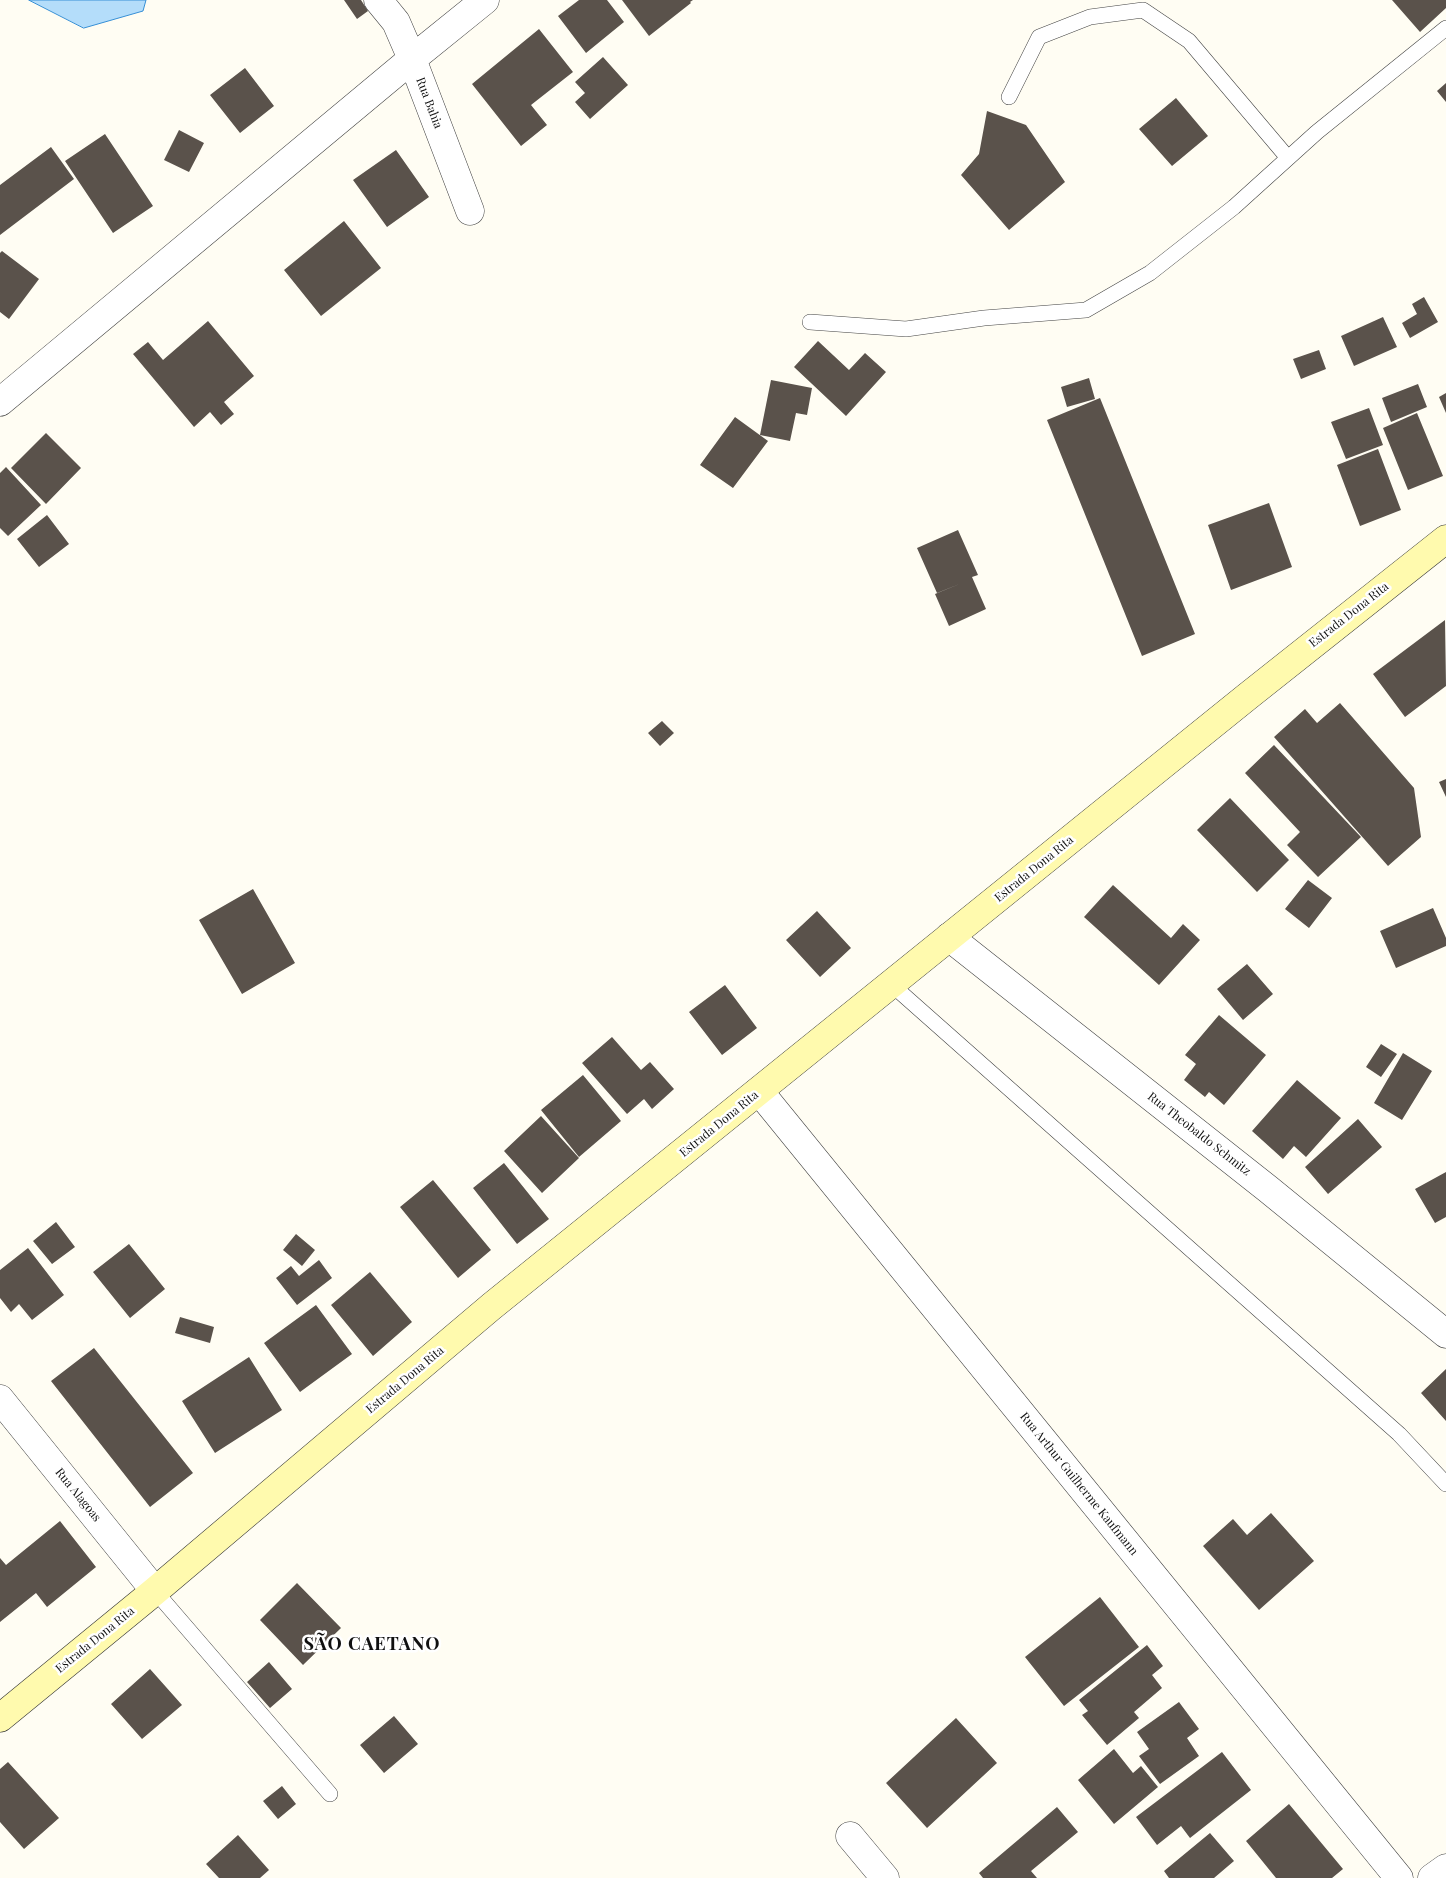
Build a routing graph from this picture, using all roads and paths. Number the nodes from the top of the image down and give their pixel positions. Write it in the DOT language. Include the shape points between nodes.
graph roads {
  1 [pos="378,0"];
  2 [pos="485,0"];
  3 [pos="1446,28"];
  4 [pos="412,59"];
  5 [pos="1008,97"];
  6 [pos="1288,158"];
  7 [pos="470,212"];
  8 [pos="810,322"];
  9 [pos="0,402"];
  10 [pos="1446,539"];
  11 [pos="950,937"];
  12 [pos="891,984"];
  13 [pos="759,1091"];
  14 [pos="1446,1334"];
  15 [pos="0,1399"];
  16 [pos="1446,1484"];
  17 [pos="155,1591"];
  18 [pos="0,1718"];
  19 [pos="330,1794"];
  20 [pos="850,1836"];
  21 [pos="1446,1868"];
  22 [pos="884,1878"];
  23 [pos="1399,1878"];
  24 [pos="1432,1878"];
  1 -- 4 [label="street, Rua Bahia" via="396,22"];
  2 -- 4 [label="street"];
  3 -- 6 [label="lane"];
  4 -- 7 [label="street, Rua Bahia"];
  4 -- 9 [label="street"];
  5 -- 6 [label="lane" via="1038,37 1090,17 1143,10 1189,41"];
  6 -- 8 [label="lane" via="1234,207 1150,273 1086,310 984,318 906,329"];
  10 -- 11 [label="main road, Estrada Dona Rita"];
  11 -- 12 [label="main road, Estrada Dona Rita"];
  11 -- 14 [label="street, Rua Theobaldo Schmitz"];
  12 -- 13 [label="main road, Estrada Dona Rita"];
  12 -- 16 [label="lane" via="1399,1434"];
  13 -- 17 [label="main road, Estrada Dona Rita" via="492,1306"];
  13 -- 23 [label="street, Rua Arthur Guilherme Kaufmann"];
  15 -- 17 [label="street, Rua Alagoas"];
  17 -- 18 [label="main road, Estrada Dona Rita"];
  17 -- 19 [label="lane"];
  20 -- 22 [label="street"];
  21 -- 24 [label="street"];
}
